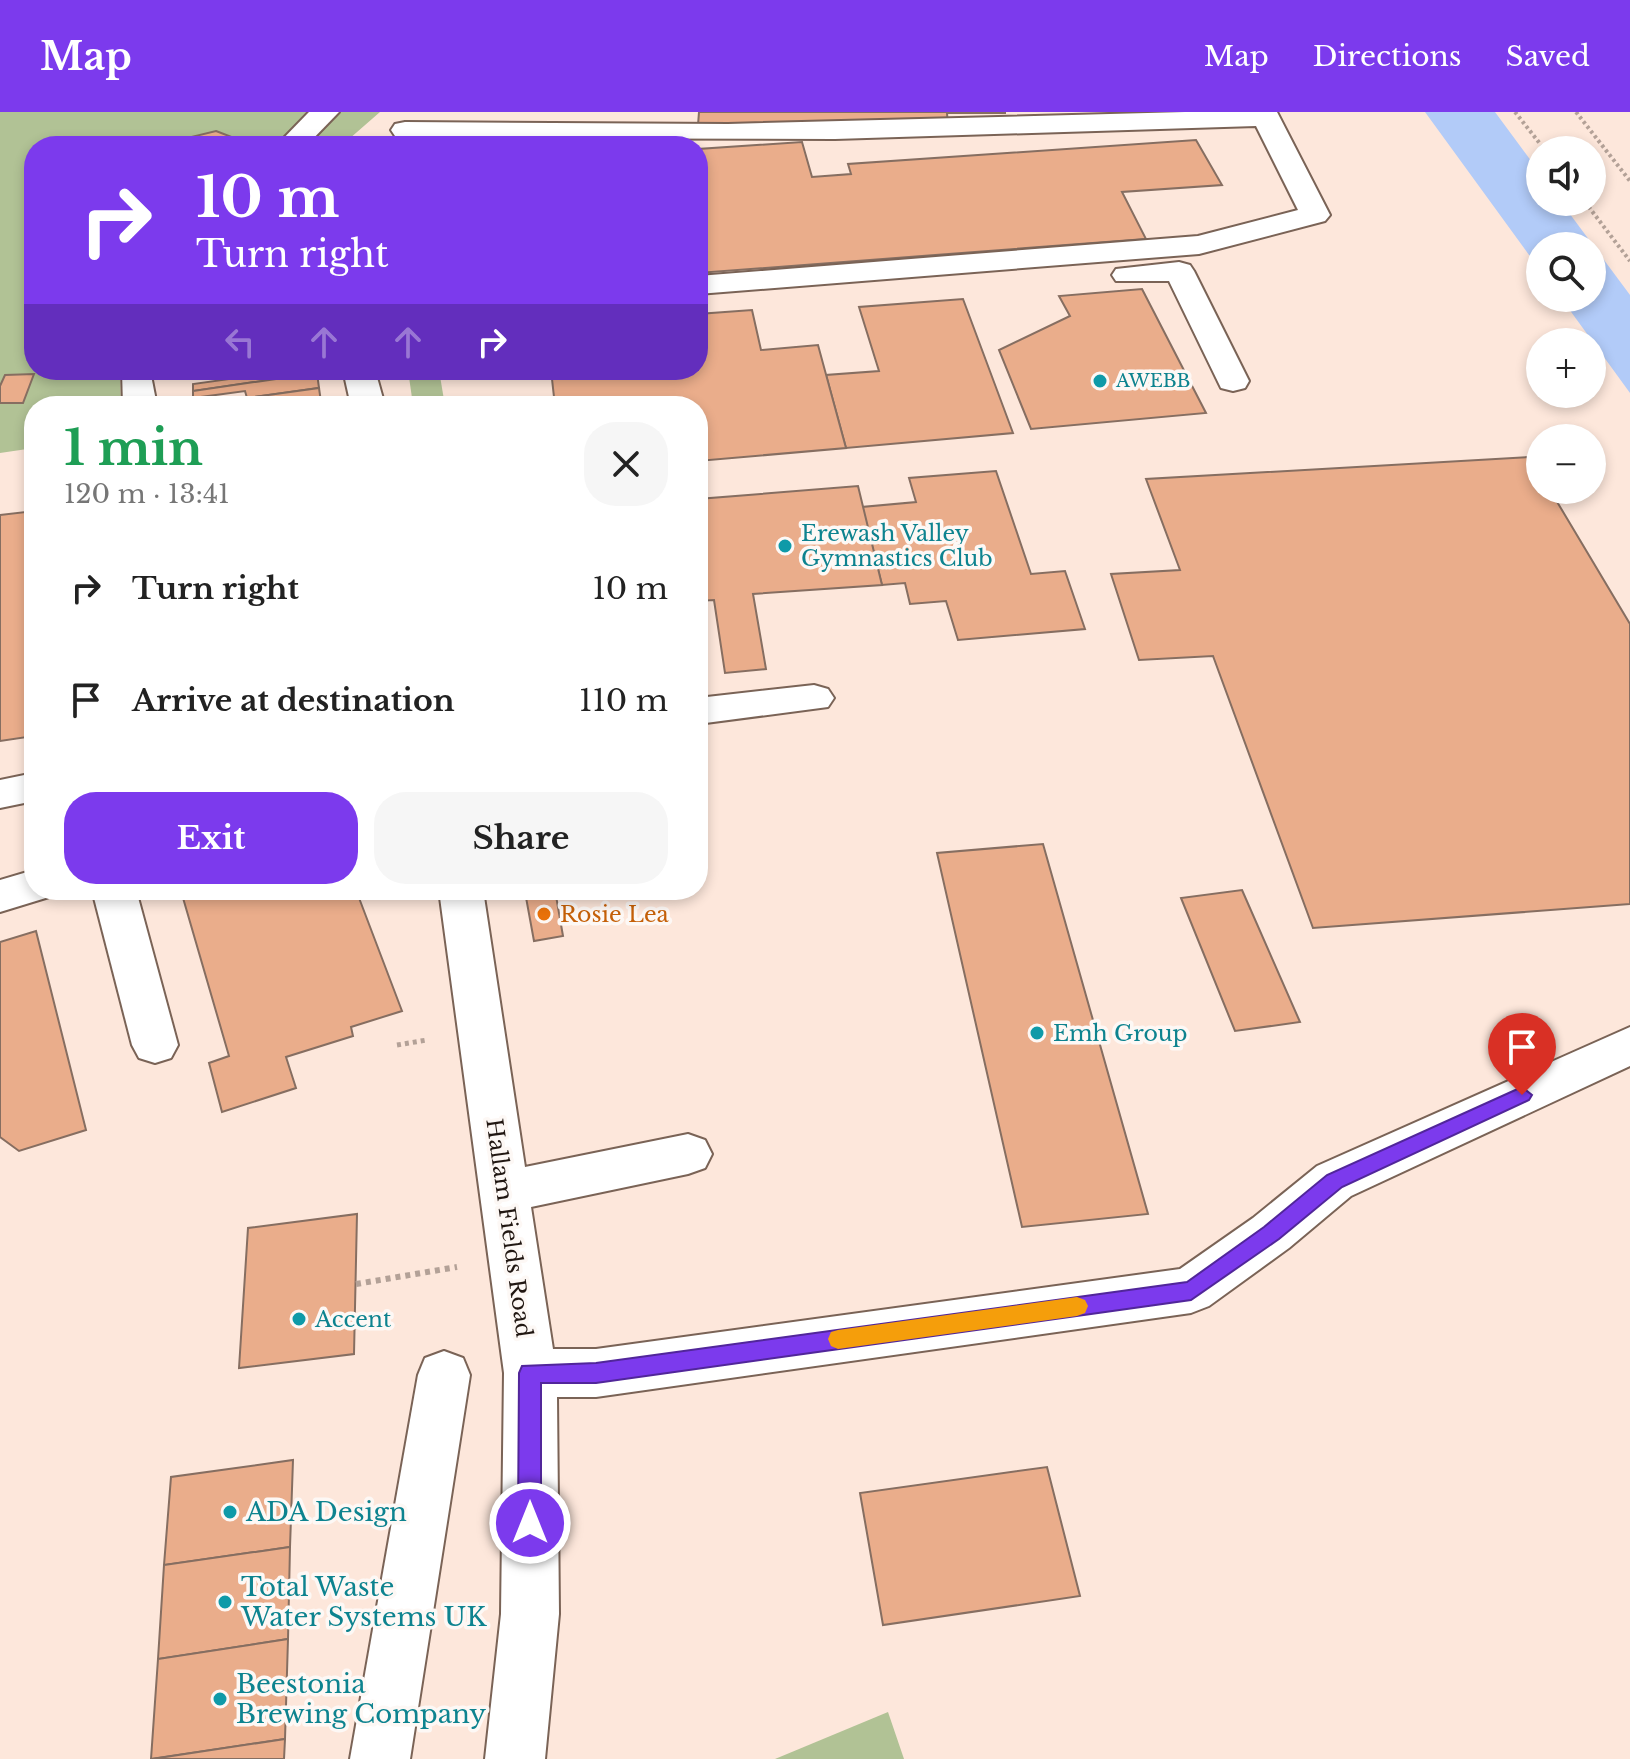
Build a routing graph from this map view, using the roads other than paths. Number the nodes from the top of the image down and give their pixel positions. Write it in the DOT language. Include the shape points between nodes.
graph roads {
  1 [pos="325,112"];
  2 [pos="379,112"];
  3 [pos="1264,114"];
  4 [pos="411,126"];
  5 [pos="300,136"];
  6 [pos="708,284"];
  7 [pos="708,304"];
  8 [pos="1233,381"];
  9 [pos="814,698"];
  10 [pos="708,710"];
  11 [pos="24,789"];
  12 [pos="0,794"];
  13 [pos="24,889"];
  14 [pos="0,896"];
  15 [pos="117,900"];
  16 [pos="462,900"];
  17 [pos="155,1045"];
  18 [pos="1630,1045"];
  19 [pos="688,1154"];
  20 [pos="504,1192"];
  21 [pos="530,1373"];
  22 [pos="444,1375"];
  23 [pos="380,1759"];
  24 [pos="515,1759"];
  1 -- 5 [label="street"];
  2 -- 4 [label="street"];
  3 -- 4 [label="street" via="967,130 725,135"];
  3 -- 6 [label="street" via="1315,215 1199,245"];
  7 -- 8 [label="street" via="1179,271"];
  9 -- 10 [label="street"];
  11 -- 12 [label="street"];
  13 -- 14 [label="street"];
  15 -- 17 [label="street"];
  16 -- 20 [label="street, Hallam Fields Road"];
  18 -- 21 [label="street" via="1334,1181 1191,1290 596,1373"];
  19 -- 20 [label="street"];
  20 -- 21 [label="street, Hallam Fields Road"];
  21 -- 24 [label="street, Hallam Fields Road" via="530,1614"];
  22 -- 23 [label="street"];
}
